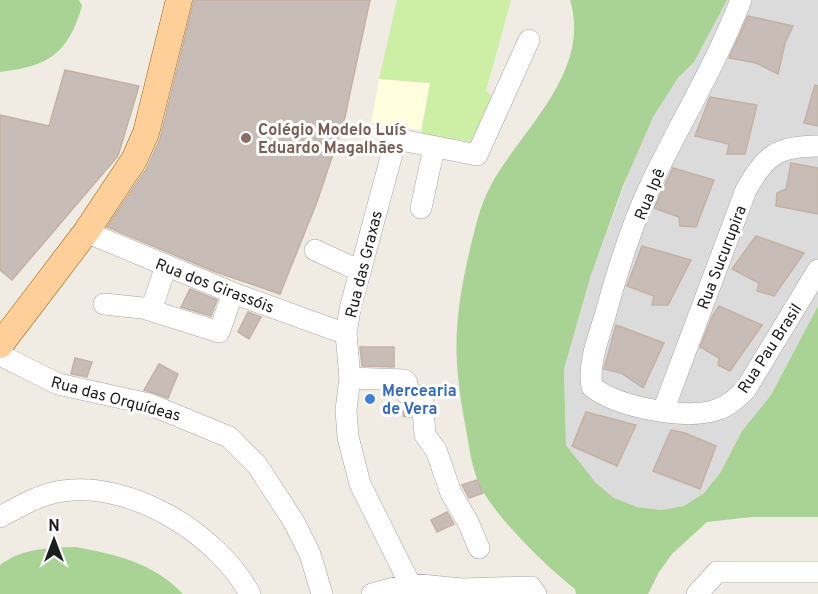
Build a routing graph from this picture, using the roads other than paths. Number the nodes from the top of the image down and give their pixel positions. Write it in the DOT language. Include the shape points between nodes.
graph roads {
  1 [pos="179,0"];
  2 [pos="741,0"];
  3 [pos="529,40"];
  4 [pos="818,146"];
  5 [pos="434,148"];
  6 [pos="421,207"];
  7 [pos="86,232"];
  8 [pos="315,250"];
  9 [pos="166,266"];
  10 [pos="818,270"];
  11 [pos="360,271"];
  12 [pos="233,293"];
  13 [pos="104,304"];
  14 [pos="151,310"];
  15 [pos="346,334"];
  16 [pos="0,345"];
  17 [pos="0,355"];
  18 [pos="350,378"];
  19 [pos="602,395"];
  20 [pos="663,411"];
  21 [pos="0,517"];
  22 [pos="479,548"];
  23 [pos="818,572"];
  24 [pos="410,584"];
  25 [pos="383,593"];
  26 [pos="250,594"];
  27 [pos="322,594"];
  28 [pos="536,594"];
  29 [pos="696,594"];
  1 -- 7 [label="main road" via="146,133 129,169"];
  2 -- 19 [label="street, Rua Ipê" via="727,36 650,187 612,291 590,374 592,387"];
  3 -- 5 [label="street, Rua das Graxas" via="477,155"];
  4 -- 20 [label="street, Rua Sucurupira" via="792,146 772,155 759,167 746,190"];
  5 -- 6 [label="street"];
  5 -- 11 [label="street, Rua das Graxas" via="396,139"];
  7 -- 9 [label="street, Rua dos Girassóis"];
  7 -- 16 [label="main road"];
  8 -- 11 [label="street"];
  9 -- 12 [label="street, Rua dos Girassóis"];
  9 -- 14 [label="street"];
  10 -- 20 [label="street, Rua Pau Brasil" via="746,389 733,402 716,411"];
  11 -- 15 [label="street, Rua das Graxas"];
  12 -- 14 [label="street" via="219,332"];
  12 -- 15 [label="street, Rua dos Girassóis"];
  13 -- 14 [label="street"];
  15 -- 18 [label="street, Rua das Graxas"];
  17 -- 27 [label="street, Rua das Orquídeas" via="58,384 149,404 229,437 257,465 294,522"];
  18 -- 22 [label="street" via="404,380 407,394 422,396 425,435 436,450 451,493"];
  18 -- 24 [label="street, Rua das Graxas" via="348,436 360,484"];
  19 -- 20 [label="street, Rua Pau Brasil"];
  21 -- 26 [label="street" via="42,496 65,491 103,493 146,504 222,553"];
  23 -- 29 [label="street" via="717,572"];
  24 -- 25 [label="street"];
  24 -- 28 [label="street" via="462,590 531,587"];
}
